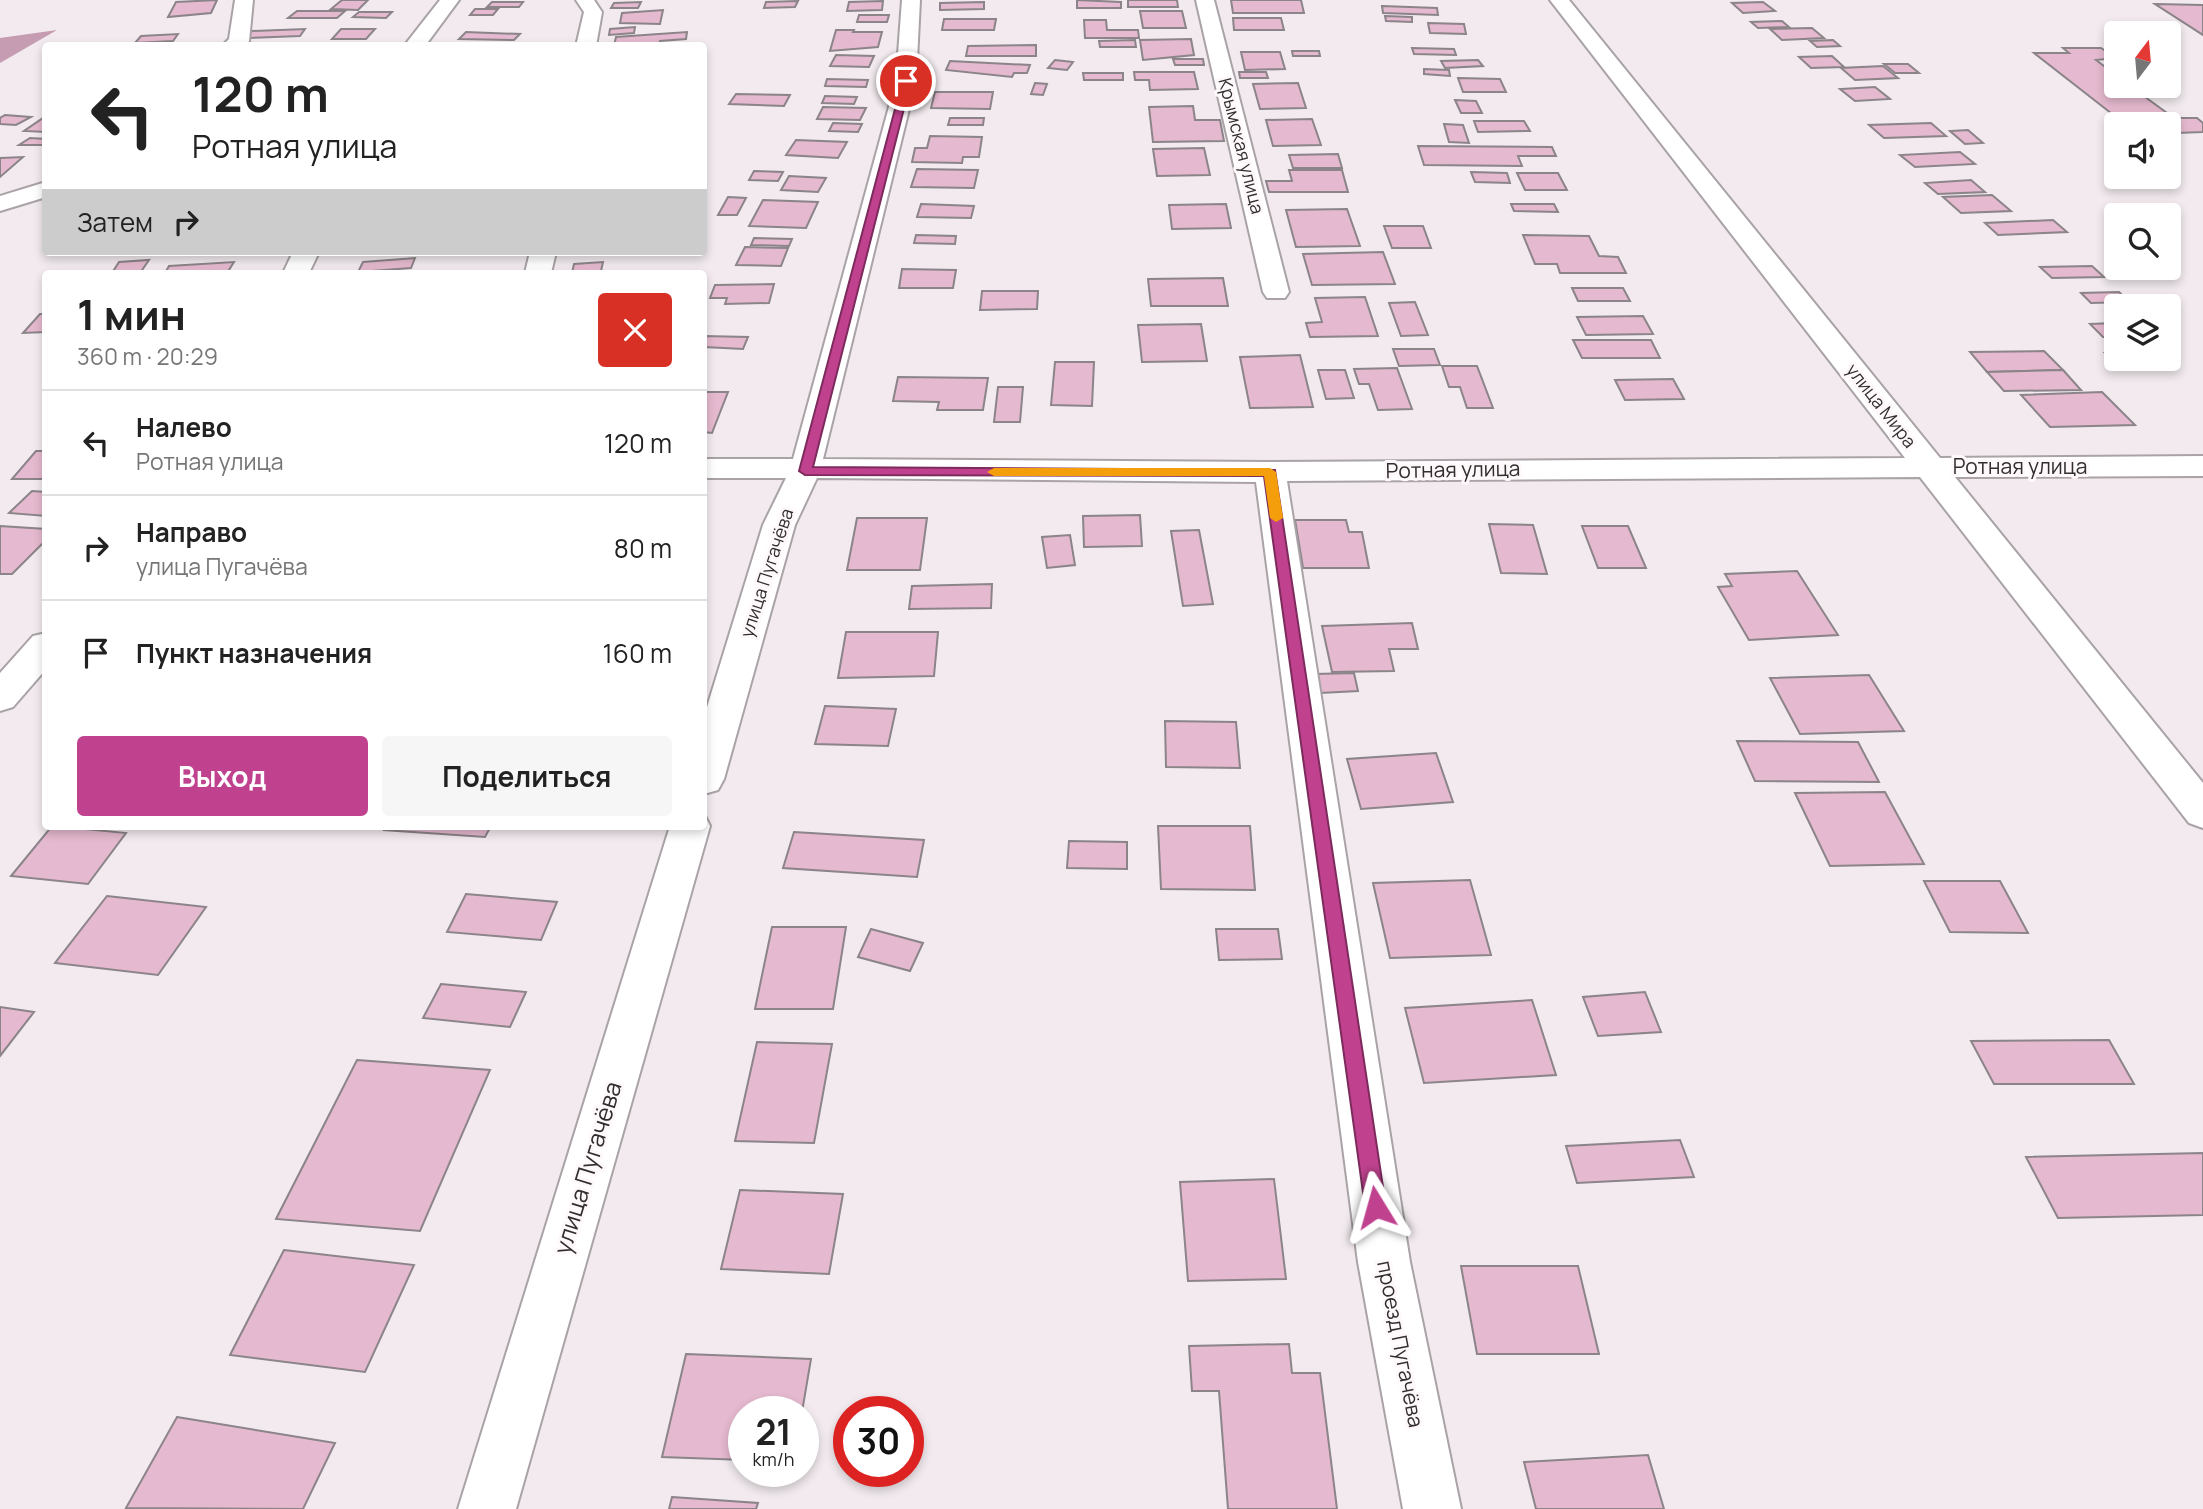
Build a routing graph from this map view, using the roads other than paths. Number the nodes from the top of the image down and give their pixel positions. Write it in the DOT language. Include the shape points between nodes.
graph roads {
  1 [pos="244,0"];
  2 [pos="450,0"];
  3 [pos="585,0"];
  4 [pos="911,0"];
  5 [pos="1205,0"];
  6 [pos="1559,0"];
  7 [pos="238,42"];
  8 [pos="417,42"];
  9 [pos="587,42"];
  10 [pos="42,190"];
  11 [pos="7,203"];
  12 [pos="1276,292"];
  13 [pos="2203,466"];
  14 [pos="1928,467"];
  15 [pos="707,468"];
  16 [pos="805,471"];
  17 [pos="1270,472"];
  18 [pos="42,650"];
  19 [pos="0,697"];
  20 [pos="707,769"];
  21 [pos="2203,812"];
  22 [pos="689,830"];
  23 [pos="487,1509"];
  24 [pos="1432,1509"];
  1 -- 7 [label="street"];
  2 -- 8 [label="street"];
  3 -- 9 [label="street" via="593,12"];
  4 -- 16 [label="street, улица Пугачёва" via="906,81"];
  5 -- 12 [label="street, Крымская улица"];
  6 -- 14 [label="street, улица Мира"];
  10 -- 11 [label="street"];
  13 -- 14 [label="street, Ротная улица"];
  14 -- 17 [label="street, Ротная улица"];
  14 -- 21 [label="street, улица Мира"];
  15 -- 16 [label="street, Ротная улица"];
  16 -- 17 [label="street, Ротная улица"];
  16 -- 20 [label="street, улица Пугачёва" via="779,525"];
  17 -- 24 [label="street, проезд Пугачёва" via="1384,1262"];
  18 -- 19 [label="street"];
  22 -- 23 [label="street, улица Пугачёва"];
}
